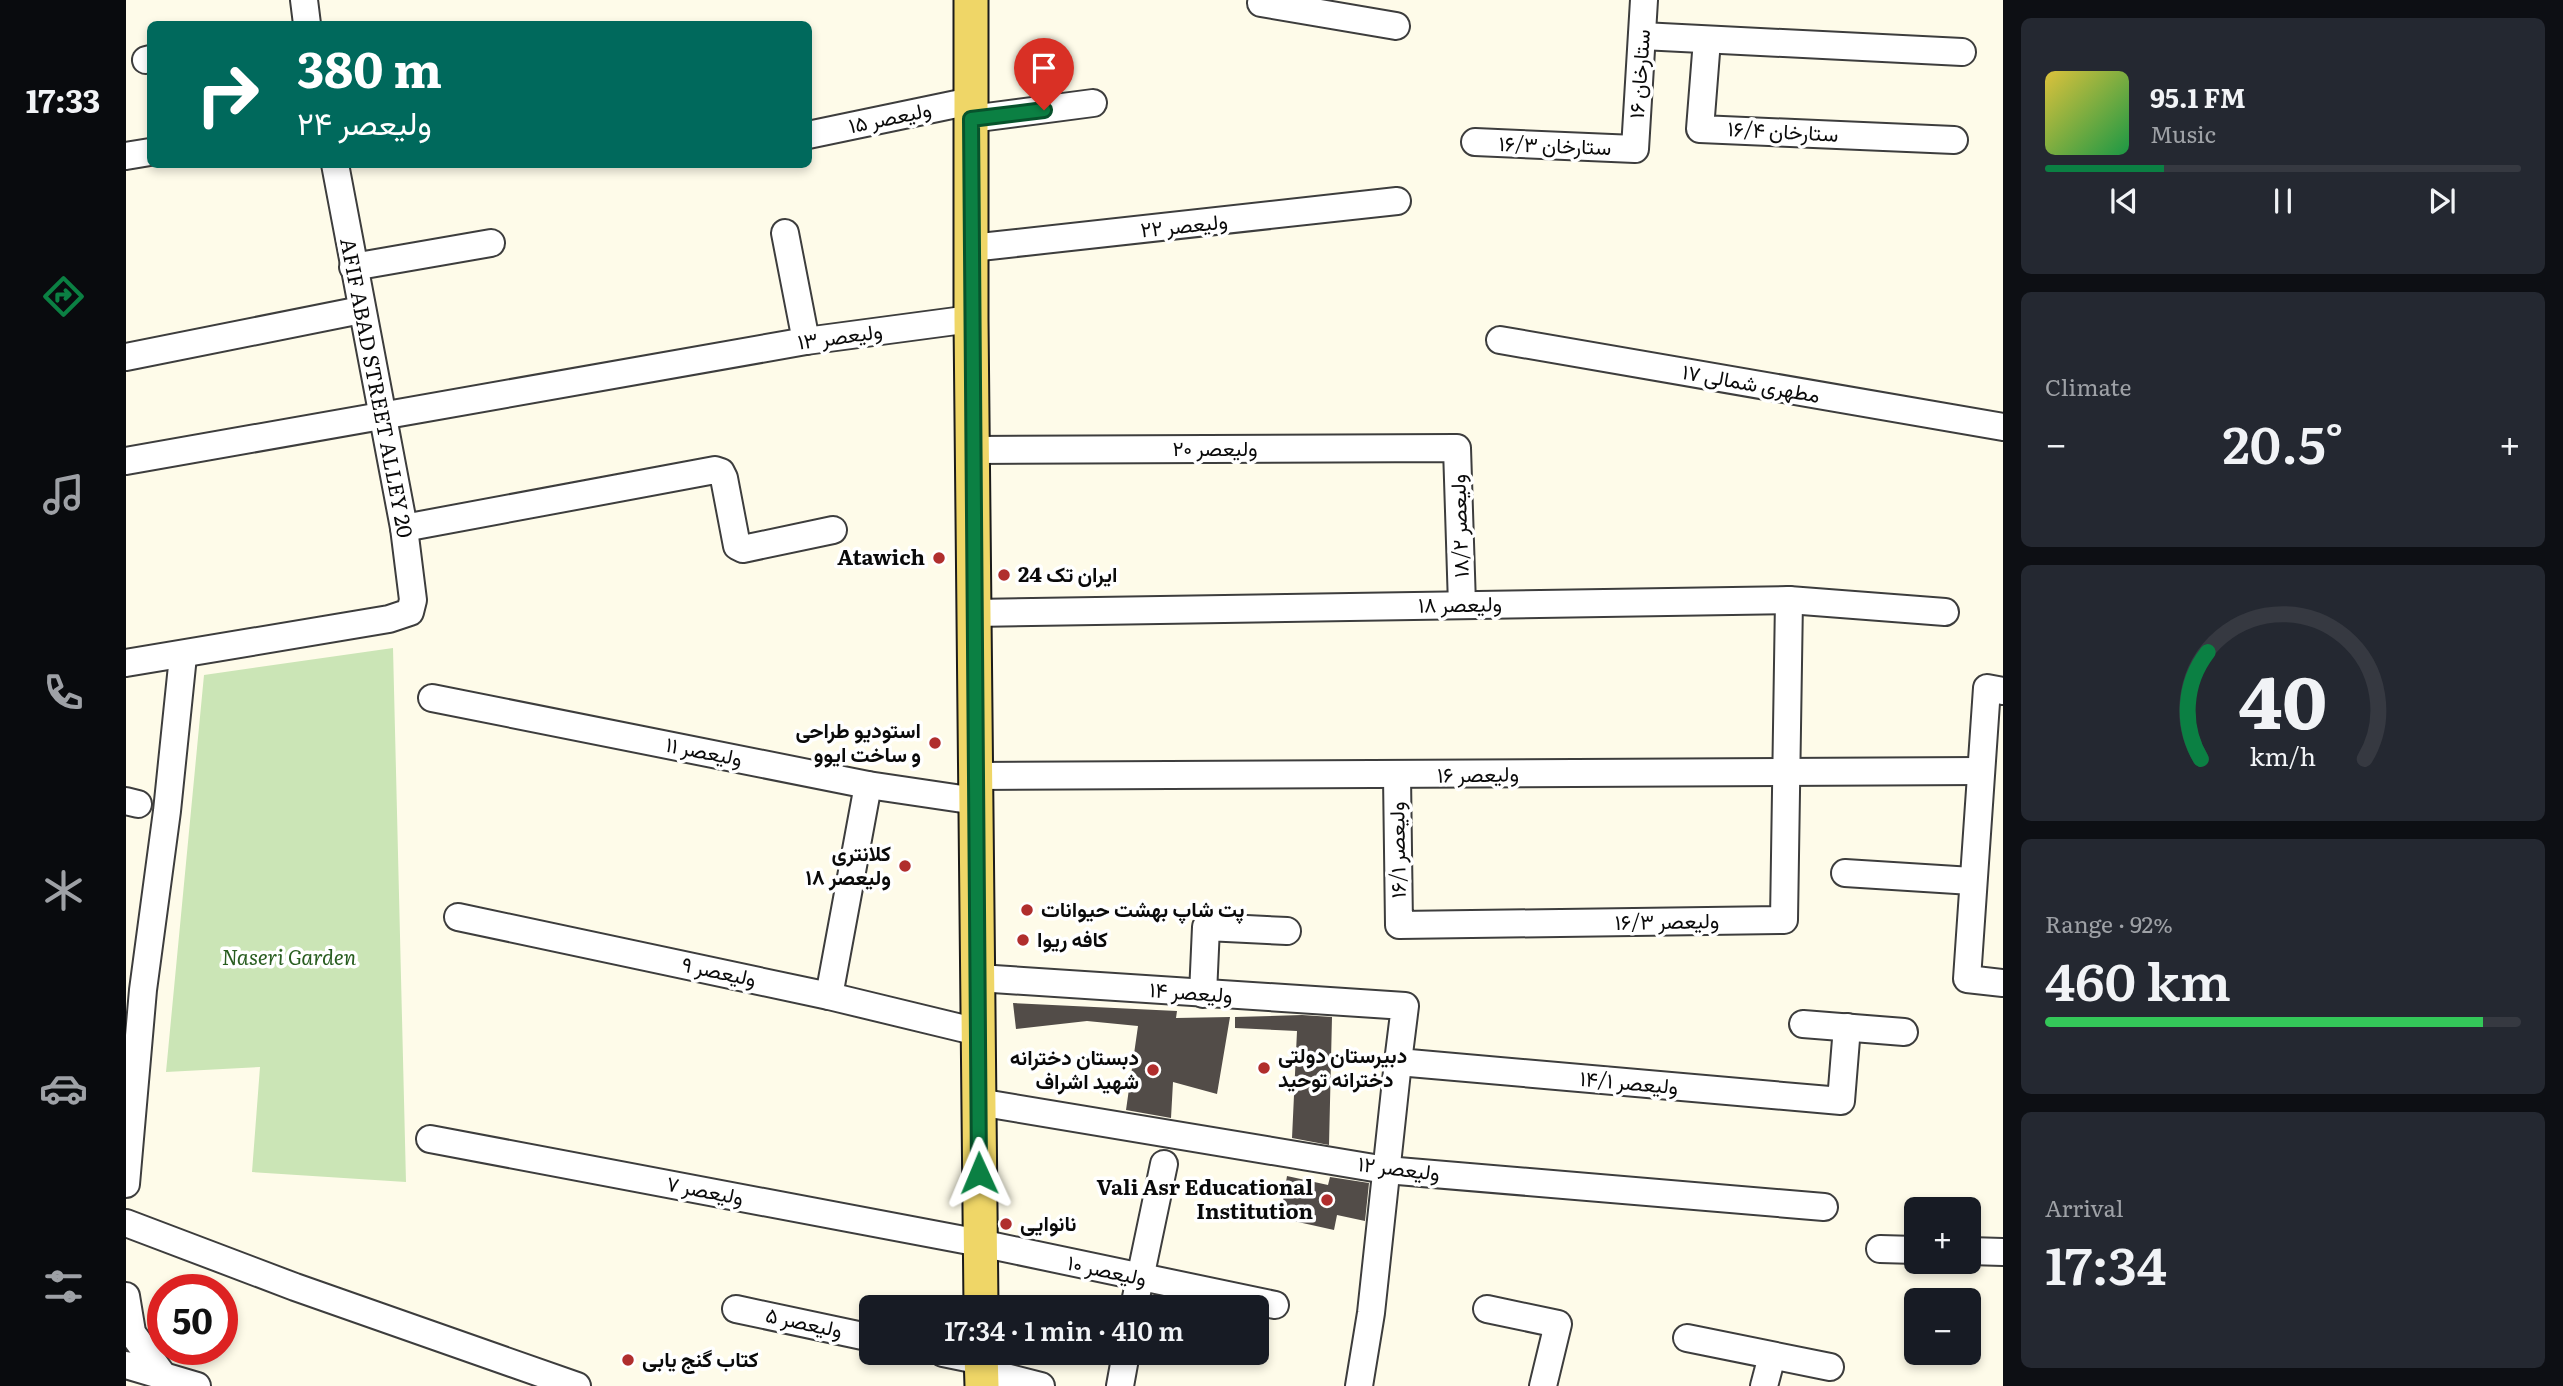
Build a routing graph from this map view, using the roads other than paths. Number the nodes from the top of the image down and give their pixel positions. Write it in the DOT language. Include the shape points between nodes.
graph roads {
  1 [pos="303,0"];
  2 [pos="971,0"];
  3 [pos="1644,0"];
  4 [pos="1261,3"];
  5 [pos="1321,8"];
  6 [pos="306,21"];
  7 [pos="1396,26"];
  8 [pos="1642,36"];
  9 [pos="1707,40"];
  10 [pos="1962,52"];
  11 [pos="1093,103"];
  12 [pos="971,110"];
  13 [pos="812,134"];
  14 [pos="1954,140"];
  15 [pos="1475,142"];
  16 [pos="1635,149"];
  17 [pos="147,152"];
  18 [pos="126,156"];
  19 [pos="336,168"];
  20 [pos="1397,201"];
  21 [pos="785,233"];
  22 [pos="491,243"];
  23 [pos="971,248"];
  24 [pos="353,267"];
  25 [pos="362,310"];
  26 [pos="971,319"];
  27 [pos="1500,340"];
  28 [pos="806,341"];
  29 [pos="126,357"];
  30 [pos="381,415"];
  31 [pos="2003,427"];
  32 [pos="1458,448"];
  33 [pos="973,450"];
  34 [pos="126,461"];
  35 [pos="404,528"];
  36 [pos="833,530"];
  37 [pos="1789,600"];
  38 [pos="1462,605"];
  39 [pos="1945,612"];
  40 [pos="974,613"];
  41 [pos="183,656"];
  42 [pos="126,663"];
  43 [pos="1995,690"];
  44 [pos="432,698"];
  45 [pos="1785,770"];
  46 [pos="1980,771"];
  47 [pos="1397,776"];
  48 [pos="867,785"];
  49 [pos="976,789"];
  50 [pos="1845,873"];
  51 [pos="1972,881"];
  52 [pos="458,916"];
  53 [pos="1399,925"];
  54 [pos="1287,931"];
  55 [pos="978,978"];
  56 [pos="2003,983"];
  57 [pos="134,989"];
  58 [pos="1203,994"];
  59 [pos="829,996"];
  60 [pos="1803,1024"];
  61 [pos="1847,1027"];
  62 [pos="978,1032"];
  63 [pos="1904,1032"];
  64 [pos="1398,1062"];
  65 [pos="978,1102"];
  66 [pos="430,1139"];
  67 [pos="1164,1164"];
  68 [pos="1386,1170"];
  69 [pos="126,1173"];
  70 [pos="1824,1207"];
  71 [pos="126,1223"];
  72 [pos="980,1244"];
  73 [pos="1880,1249"];
  74 [pos="1904,1250"];
  75 [pos="1981,1251"];
  76 [pos="2003,1252"];
  77 [pos="1139,1279"];
  78 [pos="981,1295"];
  79 [pos="1136,1295"];
  80 [pos="126,1296"];
  81 [pos="1275,1305"];
  82 [pos="736,1309"];
  83 [pos="1486,1309"];
  84 [pos="859,1335"];
  85 [pos="1687,1338"];
  86 [pos="129,1344"];
  87 [pos="1772,1356"];
  88 [pos="1124,1365"];
  89 [pos="1830,1367"];
  90 [pos="982,1368"];
  91 [pos="176,1381"];
  92 [pos="577,1386"];
  93 [pos="1041,1386"];
  94 [pos="1120,1386"];
  95 [pos="1359,1386"];
  96 [pos="1543,1386"];
  97 [pos="1763,1386"];
  1 -- 6 [label="street"];
  2 -- 12 [label="main road"];
  3 -- 8 [label="street, ۱۶ ستارخان"];
  4 -- 5 [label="street"];
  5 -- 7 [label="street"];
  8 -- 9 [label="street"];
  8 -- 16 [label="street, ۱۶ ستارخان"];
  9 -- 10 [label="street"];
  9 -- 14 [label="street, ۱۶/۴ ستارخان" via="1700,129"];
  11 -- 12 [label="street, ۱۵ ولیعصر"];
  12 -- 13 [label="street, ۱۵ ولیعصر"];
  12 -- 23 [label="main road"];
  15 -- 16 [label="street, ۱۶/۳ ستارخان"];
  17 -- 18 [label="street"];
  19 -- 24 [label="street, AFIF ABAD STREET ALLEY 20"];
  20 -- 23 [label="street, ۲۲ ولیعصر"];
  21 -- 28 [label="street"];
  22 -- 24 [label="street"];
  23 -- 26 [label="main road"];
  24 -- 25 [label="street, AFIF ABAD STREET ALLEY 20"];
  25 -- 29 [label="street"];
  25 -- 30 [label="street, AFIF ABAD STREET ALLEY 20"];
  26 -- 28 [label="street, ۱۳ ولیعصر"];
  26 -- 33 [label="main road"];
  27 -- 31 [label="street, ۱۷ مطهری شمالی"];
  28 -- 30 [label="street, ۱۳ ولیعصر"];
  30 -- 34 [label="street, ۱۳ ولیعصر"];
  30 -- 35 [label="street, AFIF ABAD STREET ALLEY 20"];
  32 -- 33 [label="street, ۲۰ ولیعصر"];
  32 -- 38 [label="street, ۱۸/۲ ولیعصر"];
  33 -- 40 [label="main road"];
  35 -- 36 [label="street" via="715,470 724,478 737,546 744,549"];
  35 -- 41 [label="street, AFIF ABAD STREET ALLEY 20" via="413,600 410,612 389,620"];
  37 -- 38 [label="street, ۱۸ ولیعصر"];
  37 -- 39 [label="street, ۱۸ ولیعصر"];
  37 -- 45 [label="street"];
  38 -- 40 [label="street, ۱۸ ولیعصر"];
  40 -- 49 [label="main road"];
  41 -- 42 [label="street"];
  41 -- 57 [label="street" via="167,811"];
  43 -- 46 [label="street"];
  44 -- 48 [label="street, ۱۱ ولیعصر"];
  45 -- 46 [label="street, ۱۶ ولیعصر"];
  45 -- 47 [label="street, ۱۶ ولیعصر"];
  45 -- 53 [label="street, ۱۶/۳ ولیعصر" via="1784,920"];
  46 -- 51 [label="street"];
  47 -- 49 [label="street, ۱۶ ولیعصر"];
  47 -- 53 [label="street, ۱۶/۱ ولیعصر"];
  48 -- 49 [label="street, ۱۱ ولیعصر"];
  48 -- 59 [label="street"];
  49 -- 55 [label="main road"];
  50 -- 51 [label="street"];
  51 -- 56 [label="street" via="1967,979"];
  52 -- 59 [label="street, ۹ ولیعصر"];
  54 -- 58 [label="street" via="1206,927"];
  55 -- 58 [label="street, ۱۴ ولیعصر"];
  55 -- 62 [label="main road"];
  57 -- 69 [label="street"];
  58 -- 64 [label="street, ۱۴ ولیعصر" via="1405,1006"];
  59 -- 62 [label="street, ۹ ولیعصر"];
  60 -- 61 [label="street"];
  61 -- 63 [label="street"];
  61 -- 64 [label="street, ۱۴/۱ ولیعصر" via="1842,1101"];
  62 -- 65 [label="main road"];
  64 -- 68 [label="street"];
  65 -- 68 [label="street, ۱۲ ولیعصر"];
  65 -- 72 [label="main road"];
  66 -- 72 [label="street, ۷ ولیعصر"];
  67 -- 77 [label="street"];
  68 -- 70 [label="street, ۱۲ ولیعصر"];
  68 -- 95 [label="street"];
  71 -- 92 [label="street"];
  72 -- 77 [label="street, ۱۰ ولیعصر"];
  72 -- 78 [label="main road"];
  73 -- 74 [label="street"];
  75 -- 76 [label="street"];
  77 -- 79 [label="street"];
  77 -- 81 [label="street, ۱۰ ولیعصر"];
  80 -- 86 [label="street"];
  82 -- 84 [label="street, ۵ ولیعصر"];
  83 -- 96 [label="street" via="1558,1324"];
  85 -- 87 [label="street"];
  86 -- 91 [label="street"];
  87 -- 89 [label="street"];
  87 -- 97 [label="street"];
  88 -- 94 [label="street"];
  90 -- 93 [label="street"];
}
